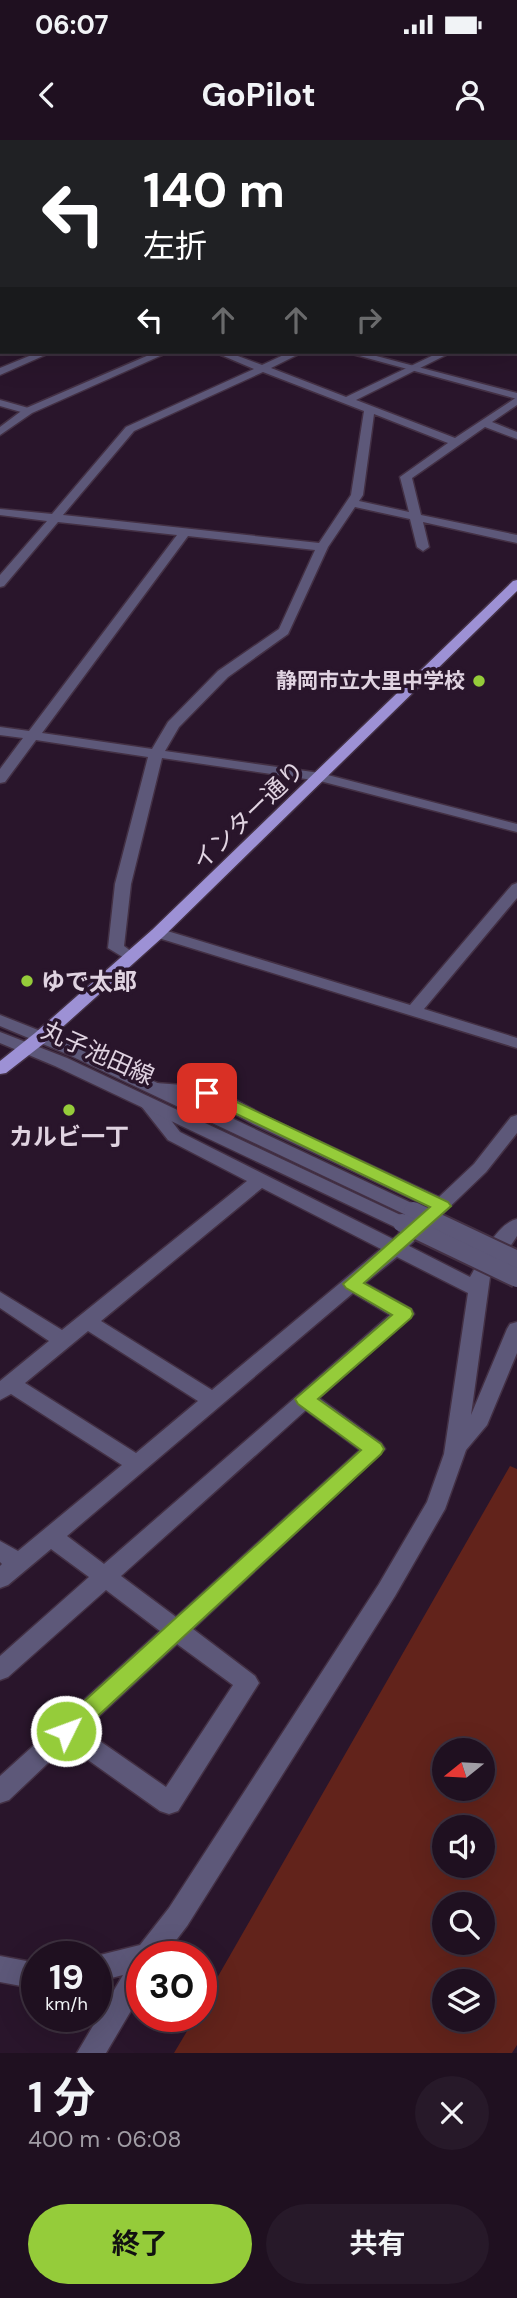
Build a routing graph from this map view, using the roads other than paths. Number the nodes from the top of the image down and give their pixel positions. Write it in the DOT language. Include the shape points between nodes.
graph roads {
  1 [pos="42,354"];
  2 [pos="159,354"];
  3 [pos="224,354"];
  4 [pos="294,354"];
  5 [pos="358,354"];
  6 [pos="443,354"];
  7 [pos="414,368"];
  8 [pos="261,369"];
  9 [pos="0,372"];
  10 [pos="517,398"];
  11 [pos="346,401"];
  12 [pos="0,403"];
  13 [pos="369,410"];
  14 [pos="28,411"];
  15 [pos="484,423"];
  16 [pos="0,432"];
  17 [pos="517,436"];
  18 [pos="456,442"];
  19 [pos="352,503"];
  20 [pos="0,512"];
  21 [pos="417,518"];
  22 [pos="55,519"];
  23 [pos="184,533"];
  24 [pos="517,539"];
  25 [pos="322,547"];
  26 [pos="422,547"];
  27 [pos="0,583"];
  28 [pos="517,584"];
  29 [pos="0,731"];
  30 [pos="32,735"];
  31 [pos="0,746"];
  32 [pos="156,754"];
  33 [pos="320,777"];
  34 [pos="0,779"];
  35 [pos="517,828"];
  36 [pos="517,888"];
  37 [pos="158,933"];
  38 [pos="131,957"];
  39 [pos="414,1010"];
  40 [pos="0,1020"];
  41 [pos="0,1037"];
  42 [pos="34,1042"];
  43 [pos="517,1043"];
  44 [pos="0,1069"];
  45 [pos="159,1099"];
  46 [pos="517,1121"];
  47 [pos="260,1180"];
  48 [pos="442,1206"];
  49 [pos="517,1225"];
  50 [pos="396,1247"];
  51 [pos="517,1260"];
  52 [pos="517,1278"];
  53 [pos="352,1284"];
  54 [pos="477,1289"];
  55 [pos="0,1299"];
  56 [pos="86,1321"];
  57 [pos="517,1329"];
  58 [pos="62,1340"];
  59 [pos="5,1388"];
  60 [pos="305,1399"];
  61 [pos="212,1400"];
  62 [pos="456,1447"];
  63 [pos="136,1463"];
  64 [pos="52,1537"];
  65 [pos="0,1550"];
  66 [pos="19,1564"];
  67 [pos="104,1578"];
  68 [pos="0,1579"];
  69 [pos="176,1631"];
  70 [pos="0,1670"];
  71 [pos="66,1731"];
  72 [pos="0,1792"];
  73 [pos="159,1941"];
  74 [pos="0,1970"];
  75 [pos="21,1973"];
  76 [pos="126,1991"];
  77 [pos="90,2053"];
  1 -- 9 [label="street"];
  2 -- 14 [label="street"];
  3 -- 8 [label="street"];
  4 -- 8 [label="street"];
  5 -- 7 [label="street"];
  6 -- 7 [label="street"];
  7 -- 10 [label="street"];
  7 -- 11 [label="street"];
  8 -- 11 [label="street"];
  8 -- 22 [label="street" via="130,429"];
  10 -- 15 [label="street"];
  11 -- 13 [label="street"];
  12 -- 14 [label="street"];
  13 -- 18 [label="street"];
  13 -- 19 [label="street"];
  14 -- 16 [label="street"];
  15 -- 17 [label="street"];
  15 -- 18 [label="street"];
  18 -- 21 [label="street" via="406,477"];
  19 -- 21 [label="street"];
  19 -- 25 [label="street"];
  20 -- 22 [label="street"];
  21 -- 24 [label="street"];
  21 -- 26 [label="street"];
  22 -- 23 [label="street"];
  22 -- 27 [label="street"];
  23 -- 25 [label="street"];
  23 -- 30 [label="street"];
  25 -- 32 [label="street" via="284,631 223,674 173,725"];
  28 -- 33 [label="main road, インター通り"];
  29 -- 30 [label="street"];
  30 -- 31 [label="street"];
  30 -- 32 [label="street"];
  30 -- 34 [label="street"];
  32 -- 33 [label="street"];
  32 -- 38 [label="street" via="123,884 116,948"];
  33 -- 35 [label="street"];
  33 -- 37 [label="main road, インター通り"];
  36 -- 39 [label="street"];
  37 -- 38 [label="main road, インター通り"];
  37 -- 39 [label="street"];
  38 -- 42 [label="main road, インター通り"];
  39 -- 43 [label="street"];
  40 -- 42 [label="street, 丸子池田線"];
  41 -- 42 [label="street, 丸子池田線"];
  42 -- 44 [label="main road, インター通り"];
  42 -- 45 [label="street, 丸子池田線"];
  45 -- 47 [label="street" via="155,1109 162,1128"];
  45 -- 48 [label="street" via="196,1091 217,1097"];
  45 -- 51 [label="street, 丸子池田線, bridge"];
  45 -- 52 [label="street, 丸子池田線, bridge"];
  46 -- 48 [label="street"];
  47 -- 50 [label="street"];
  47 -- 56 [label="street"];
  48 -- 50 [label="street"];
  49 -- 54 [label="street" via="480,1277"];
  50 -- 53 [label="street"];
  50 -- 54 [label="street"];
  53 -- 60 [label="street" via="404,1314"];
  53 -- 61 [label="street"];
  54 -- 62 [label="street"];
  55 -- 58 [label="street"];
  56 -- 58 [label="street"];
  56 -- 61 [label="street"];
  57 -- 62 [label="street" via="477,1425"];
  58 -- 59 [label="street"];
  59 -- 63 [label="street"];
  60 -- 67 [label="street"];
  60 -- 69 [label="street" via="374,1449"];
  61 -- 63 [label="street"];
  62 -- 73 [label="street" via="437,1503 387,1590"];
  63 -- 64 [label="street"];
  64 -- 66 [label="street"];
  64 -- 67 [label="street"];
  65 -- 66 [label="street"];
  66 -- 68 [label="street"];
  67 -- 69 [label="street"];
  67 -- 70 [label="street"];
  69 -- 71 [label="street"];
  69 -- 71 [label="street" via="247,1683 169,1803"];
  71 -- 72 [label="street"];
  74 -- 75 [label="street"];
  76 -- 77 [label="street"];
}
